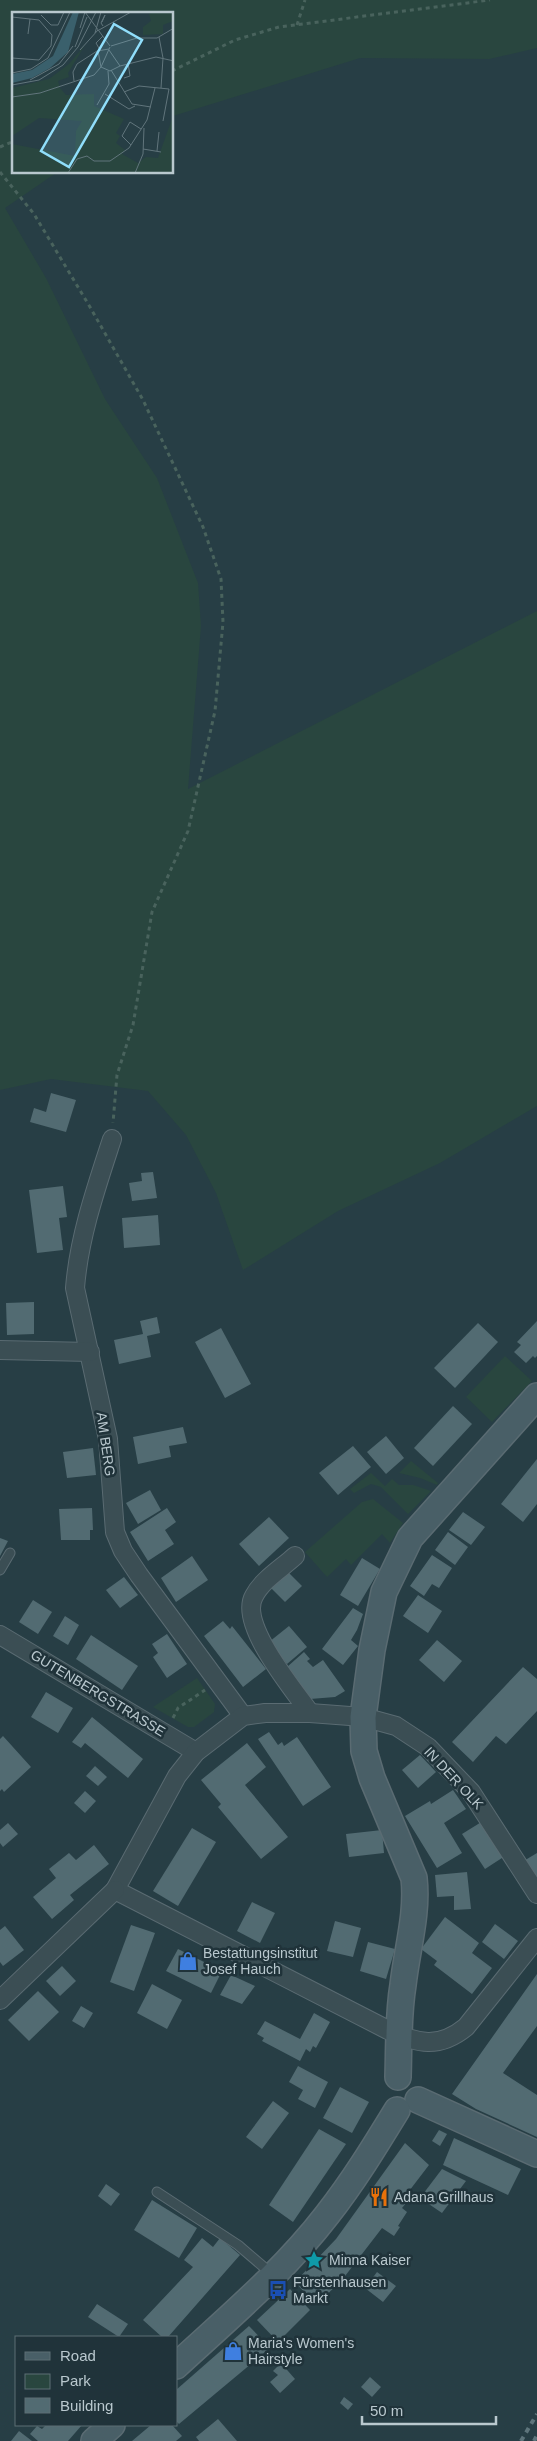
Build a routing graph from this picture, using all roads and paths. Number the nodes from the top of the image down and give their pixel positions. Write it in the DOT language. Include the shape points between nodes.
graph roads {
  1 [pos="305,0"];
  2 [pos="490,0"];
  3 [pos="482,1"];
  4 [pos="297,25"];
  5 [pos="174,70"];
  6 [pos="12,142"];
  7 [pos="0,147"];
  8 [pos="0,172"];
  9 [pos="112,1139"];
  10 [pos="0,1350"];
  11 [pos="90,1352"];
  12 [pos="537,1396"];
  13 [pos="10,1553"];
  14 [pos="295,1556"];
  15 [pos="0,1570"];
  16 [pos="0,1635"];
  17 [pos="203,1692"];
  18 [pos="310,1713"];
  19 [pos="174,1716"];
  20 [pos="243,1716"];
  21 [pos="363,1717"];
  22 [pos="196,1752"];
  23 [pos="114,1890"];
  24 [pos="537,1894"];
  25 [pos="534,1946"];
  26 [pos="2,1992"];
  27 [pos="400,2036"];
  28 [pos="407,2105"];
  29 [pos="537,2154"];
  30 [pos="157,2192"];
  31 [pos="273,2276"];
  32 [pos="178,2364"];
  1 -- 4 [label="path"];
  2 -- 3 [label="path"];
  3 -- 4 [label="path"];
  4 -- 5 [label="path" via="235,40"];
  6 -- 7 [label="path"];
  8 -- 9 [label="path" via="34,214 143,400 203,526 221,579 223,622 215,711 188,831 152,912 133,1025 117,1075"];
  9 -- 11 [label="street, AM BERG" via="77,1263 75,1288"];
  10 -- 11 [label="street"];
  11 -- 20 [label="street, AM BERG" via="108,1439 115,1532 123,1551"];
  12 -- 21 [label="street" via="410,1538 384,1592"];
  13 -- 15 [label="lane"];
  14 -- 18 [label="street" via="258,1589 252,1598 251,1615 258,1636"];
  16 -- 22 [label="street, GUTENBERGSTRASSE"];
  17 -- 19 [label="path" via="178,1708"];
  18 -- 20 [label="street, IN DER OLK"];
  18 -- 21 [label="street, IN DER OLK"];
  20 -- 22 [label="street"];
  21 -- 24 [label="street, IN DER OLK" via="396,1726 428,1747 471,1792"];
  21 -- 27 [label="street" via="364,1751 372,1778 414,1878 416,1894 402,1985"];
  22 -- 23 [label="street" via="177,1776"];
  23 -- 26 [label="street"];
  23 -- 27 [label="street"];
  25 -- 27 [label="street" via="466,2027 453,2037 423,2042"];
  27 -- 28 [label="street" via="398,2077 389,2082 384,2093 388,2104"];
  28 -- 29 [label="street"];
  28 -- 31 [label="street" via="326,2216"];
  30 -- 31 [label="lane" via="231,2241"];
  31 -- 32 [label="street"];
}
